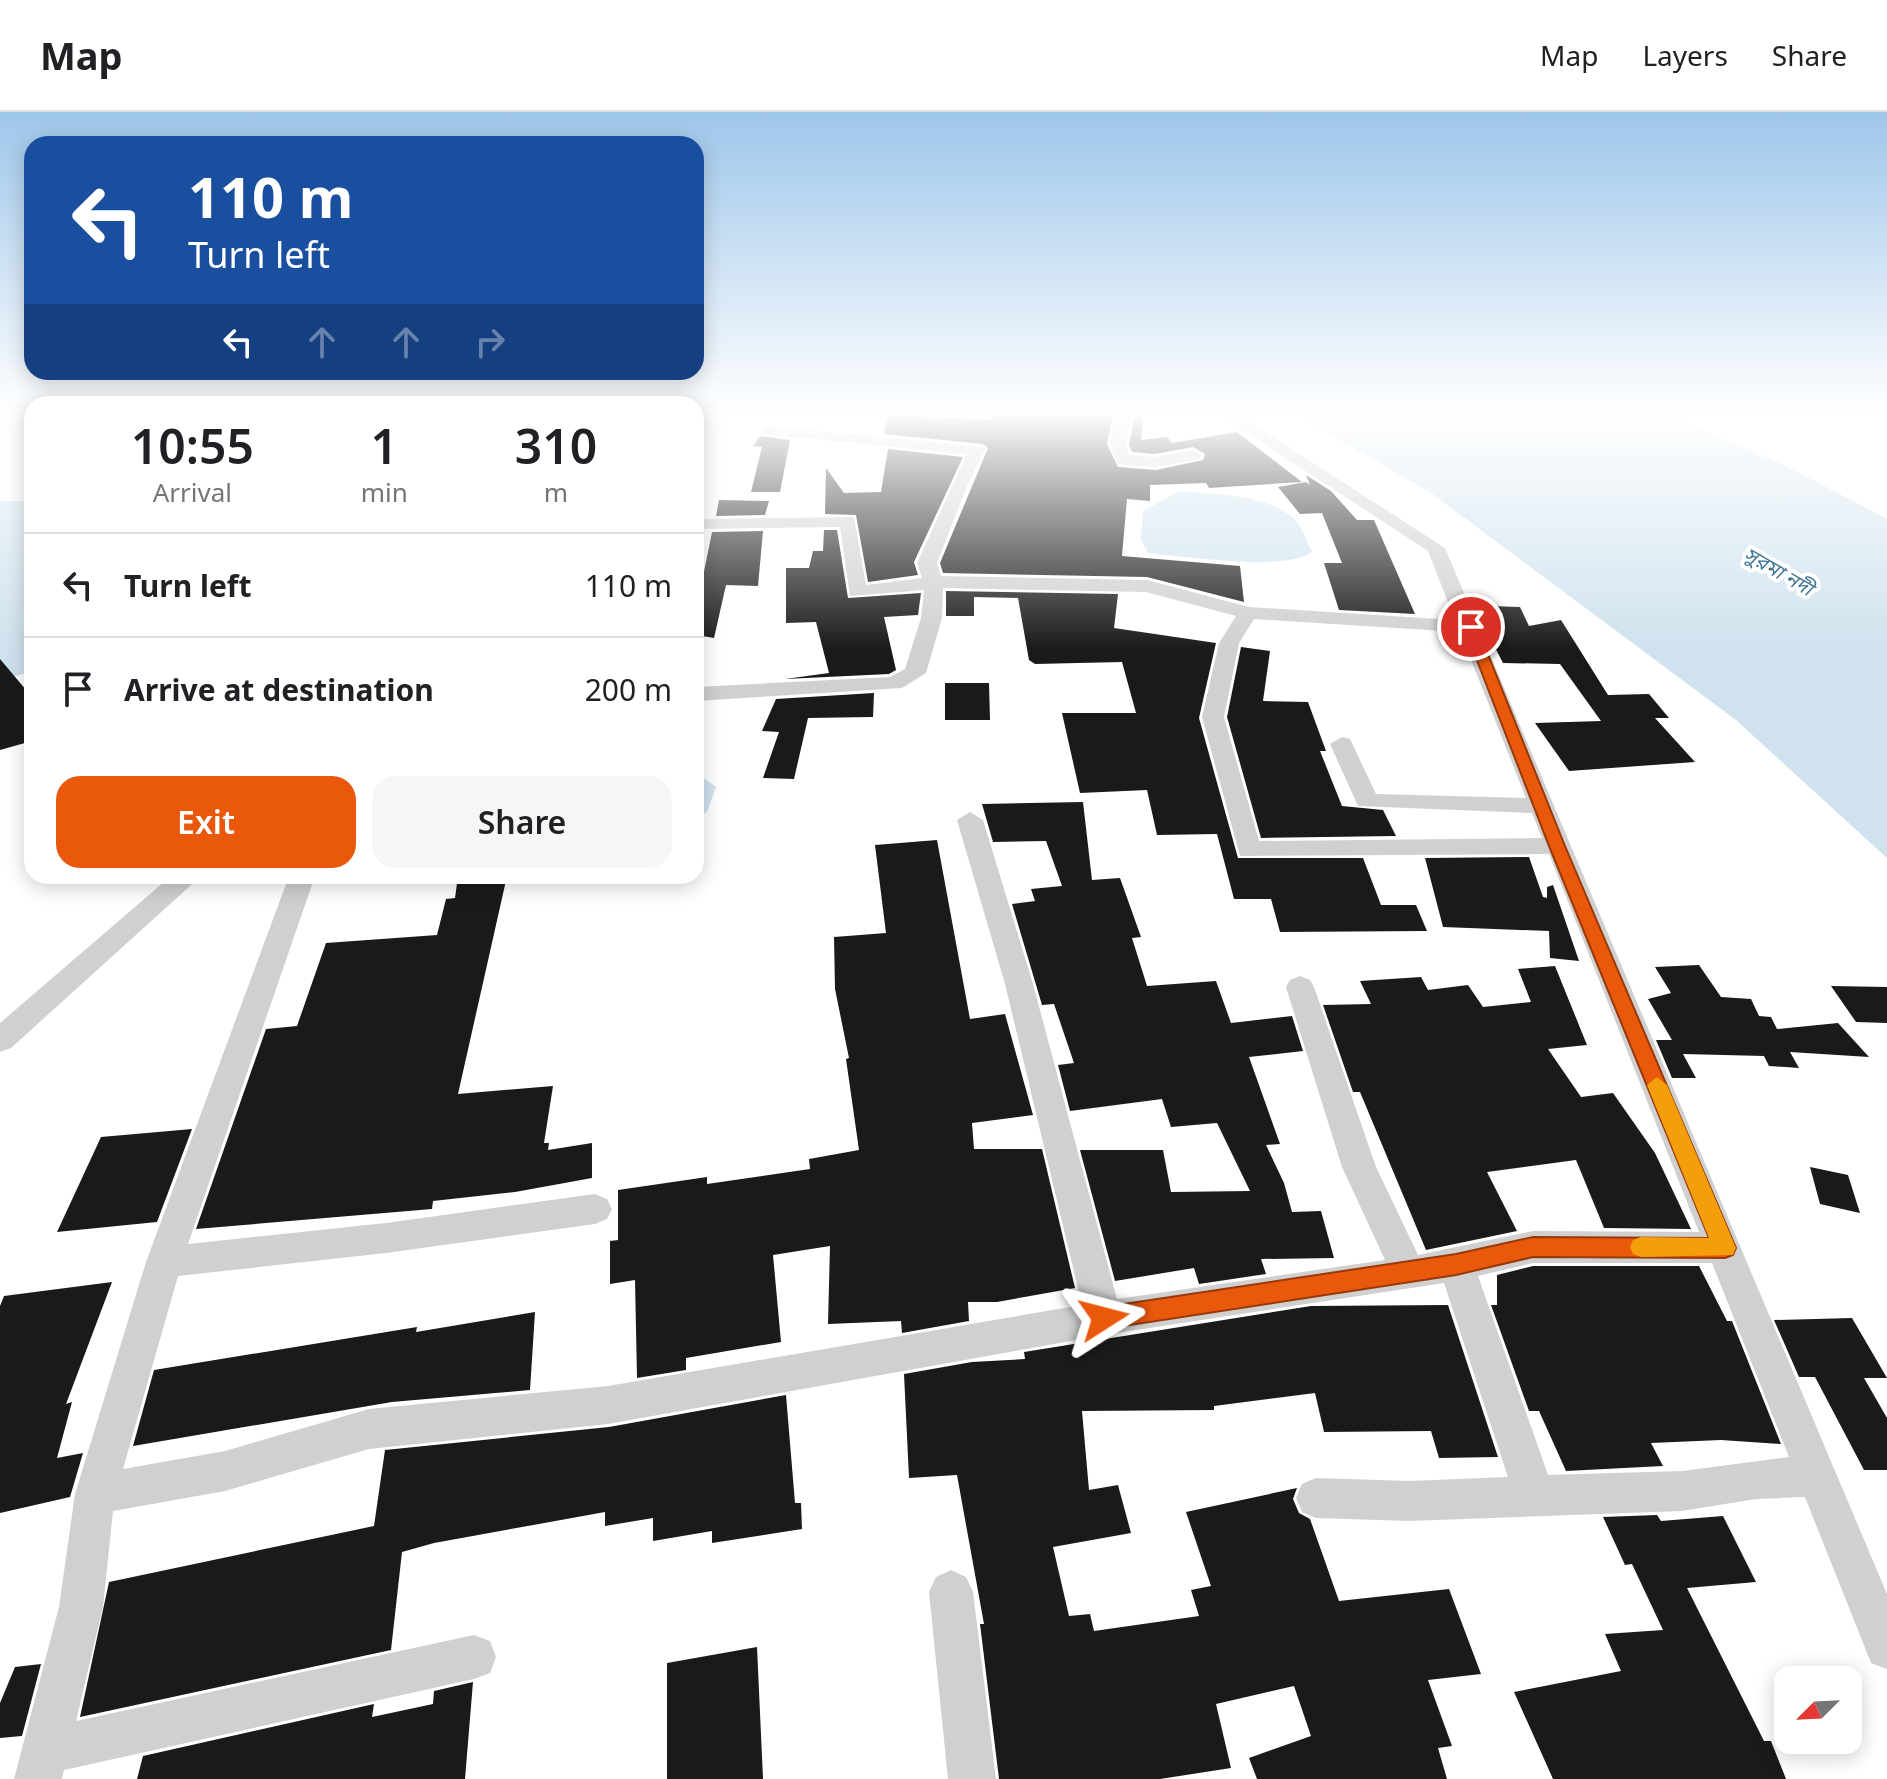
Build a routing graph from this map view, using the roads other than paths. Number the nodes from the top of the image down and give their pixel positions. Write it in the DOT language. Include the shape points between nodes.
graph roads {
  1 [pos="955,493"];
  2 [pos="1350,493"];
  3 [pos="704,524"];
  4 [pos="936,582"];
  5 [pos="1248,613"];
  6 [pos="1471,627"];
  7 [pos="704,694"];
  8 [pos="1342,744"];
  9 [pos="1541,806"];
  10 [pos="970,820"];
  11 [pos="1557,846"];
  12 [pos="179,884"];
  13 [pos="299,884"];
  14 [pos="1300,987"];
  15 [pos="0,1040"];
  16 [pos="595,1209"];
  17 [pos="1725,1248"];
  18 [pos="164,1262"];
  19 [pos="1456,1265"];
  20 [pos="1407,1270"];
  21 [pos="1104,1318"];
  22 [pos="1817,1476"];
  23 [pos="95,1494"];
  24 [pos="1534,1495"];
  25 [pos="1316,1498"];
  26 [pos="951,1592"];
  27 [pos="1887,1647"];
  28 [pos="474,1657"];
  29 [pos="42,1765"];
  30 [pos="972,1779"];
  1 -- 4 [label="street" via="927,563"];
  2 -- 6 [label="street" via="1436,548"];
  3 -- 4 [label="street" via="848,521 857,592"];
  4 -- 5 [label="street" via="1147,586"];
  4 -- 7 [label="street" via="932,619 915,673 907,678"];
  5 -- 6 [label="street"];
  5 -- 11 [label="street" via="1229,643 1213,717 1249,850"];
  6 -- 9 [label="street"];
  8 -- 9 [label="street" via="1367,801"];
  9 -- 11 [label="street"];
  10 -- 21 [label="street" via="1019,984"];
  11 -- 17 [label="street"];
  12 -- 15 [label="street"];
  13 -- 18 [label="street"];
  14 -- 20 [label="street" via="1359,1167"];
  16 -- 18 [label="street"];
  17 -- 19 [label="street" via="1533,1247"];
  17 -- 22 [label="street"];
  18 -- 23 [label="street"];
  19 -- 20 [label="street"];
  19 -- 24 [label="street"];
  20 -- 21 [label="street"];
  21 -- 23 [label="street" via="608,1405 369,1429 225,1471"];
  22 -- 24 [label="street" via="1682,1491"];
  22 -- 27 [label="street"];
  23 -- 29 [label="street" via="81,1607"];
  24 -- 25 [label="street" via="1409,1501"];
  26 -- 30 [label="street"];
  28 -- 29 [label="street"];
}
